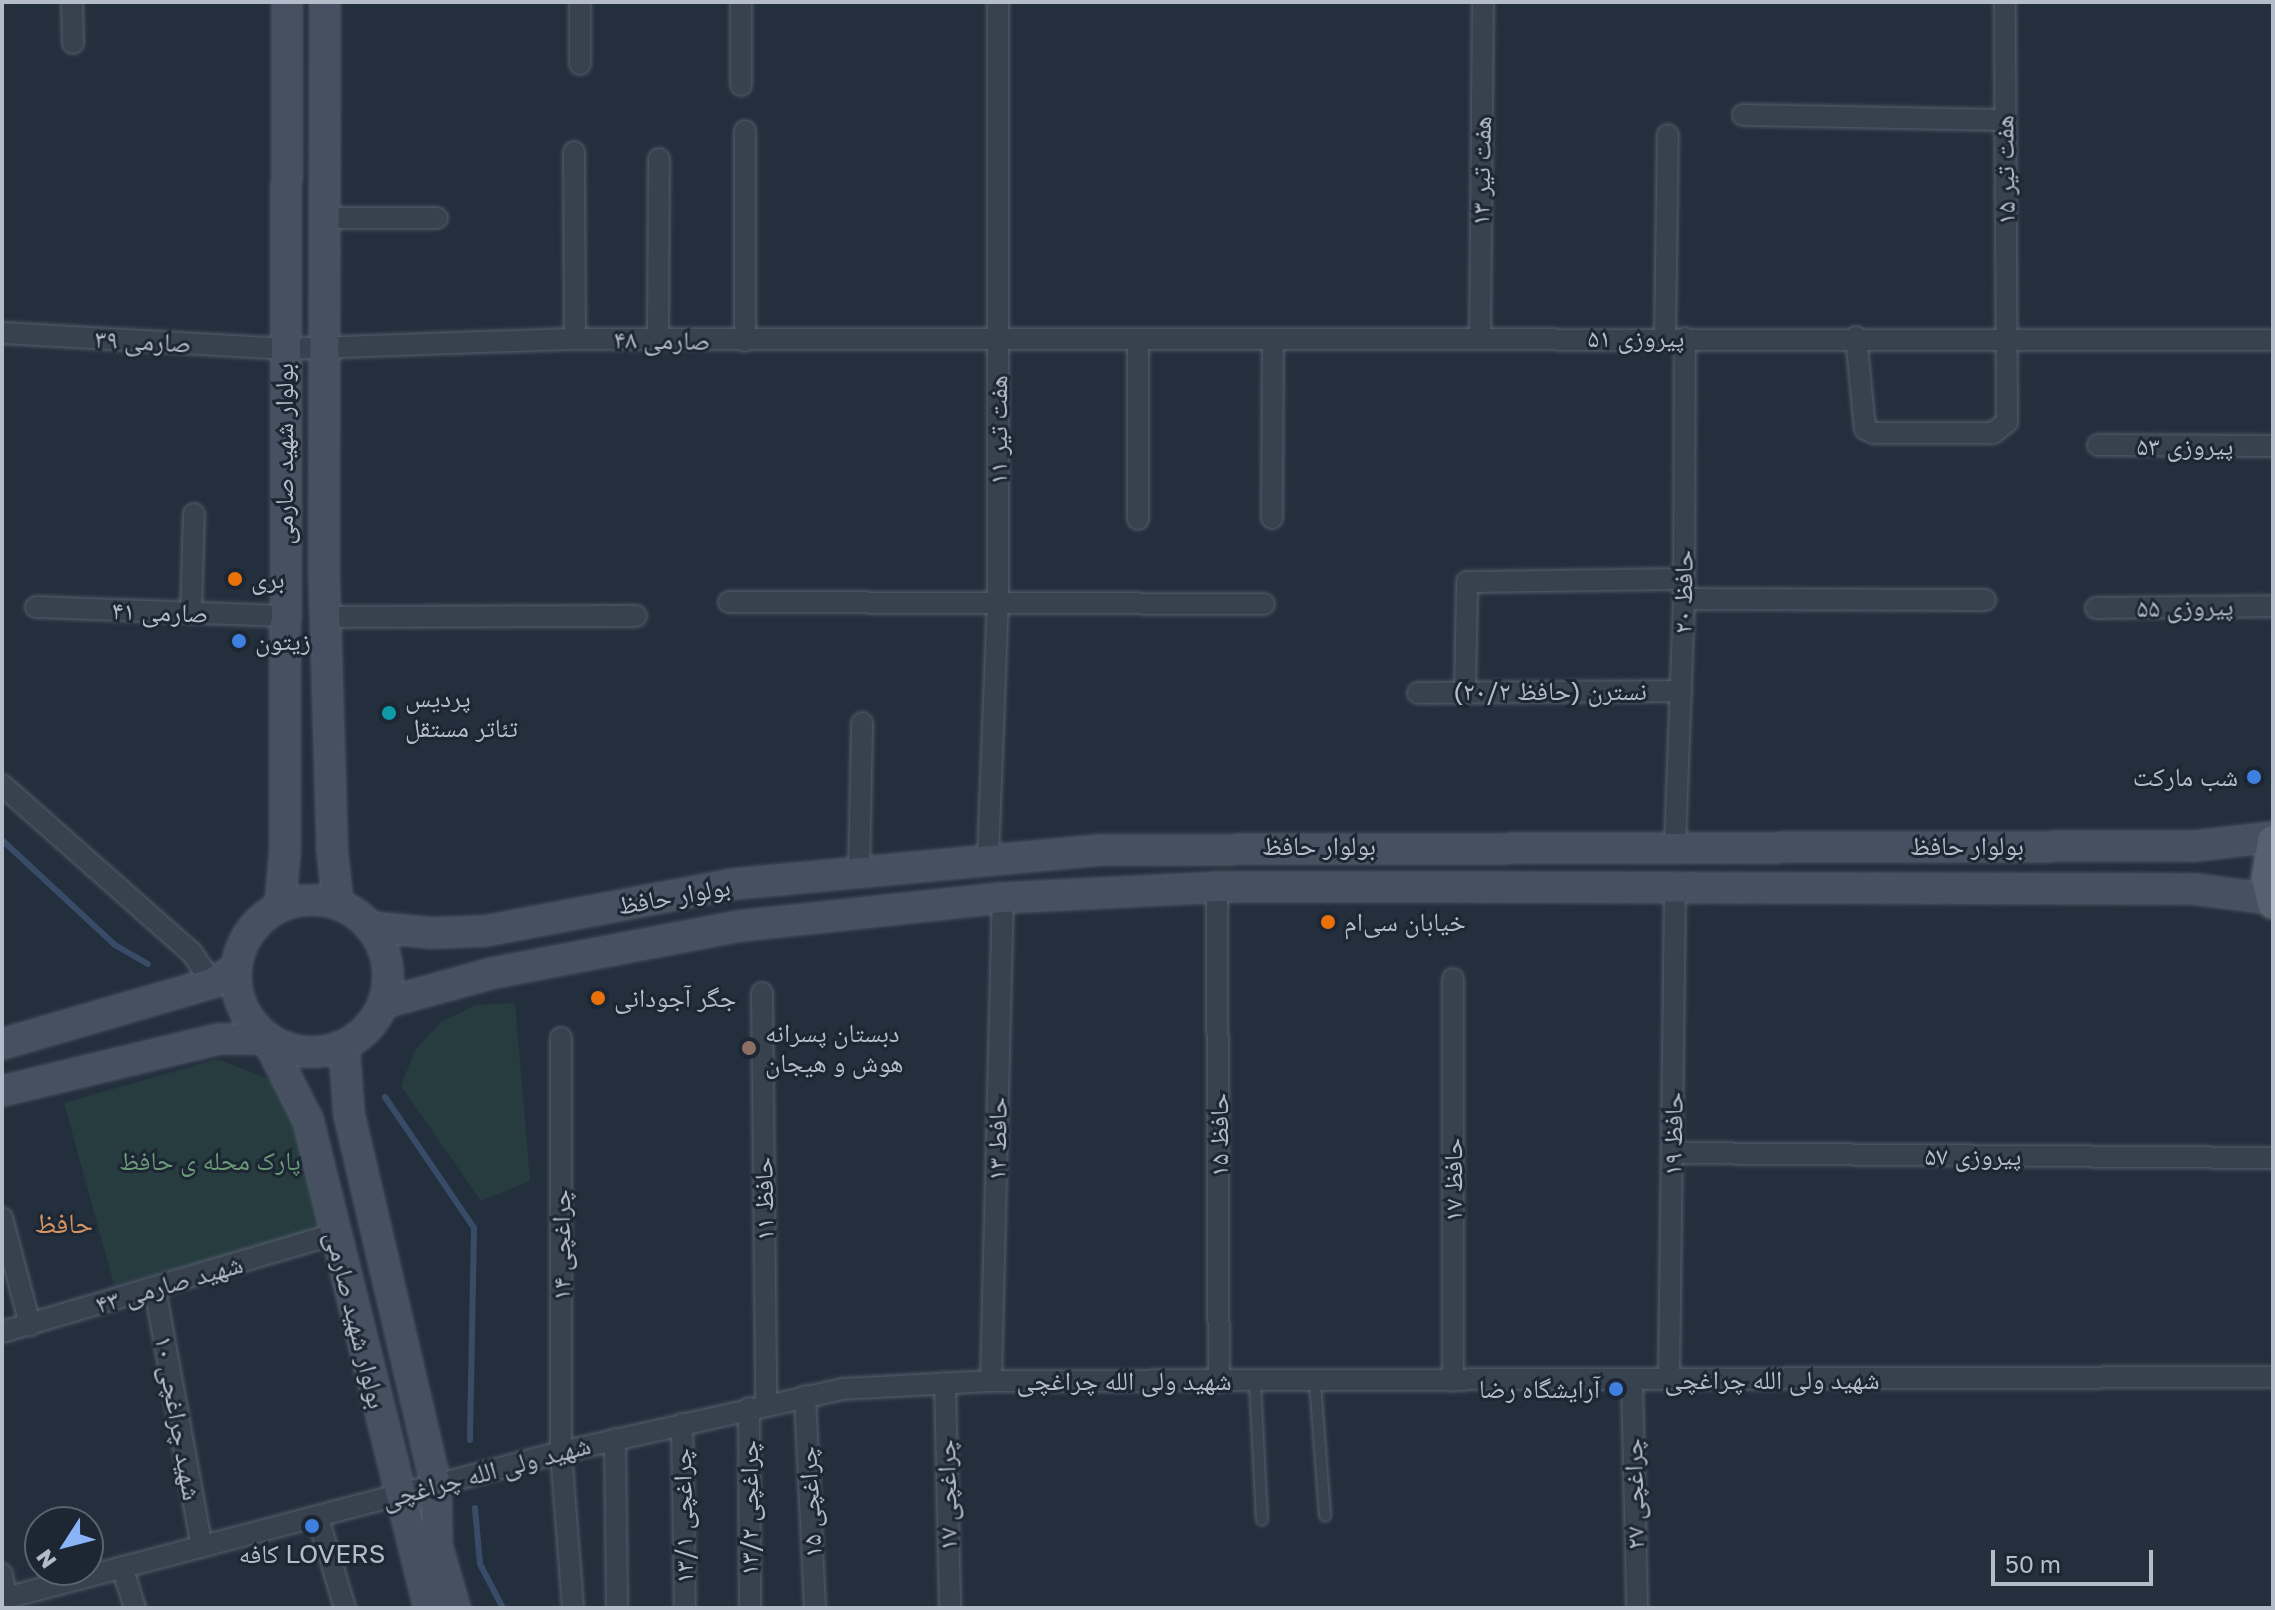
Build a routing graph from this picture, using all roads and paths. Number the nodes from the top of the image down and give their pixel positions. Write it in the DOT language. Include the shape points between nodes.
graph roads {
  1 [pos="72,2"];
  2 [pos="287,2"];
  3 [pos="325,2"];
  4 [pos="580,2"];
  5 [pos="741,2"];
  6 [pos="998,2"];
  7 [pos="1483,2"];
  8 [pos="2005,2"];
  9 [pos="73,43"];
  10 [pos="580,64"];
  11 [pos="741,85"];
  12 [pos="1743,115"];
  13 [pos="2004,120"];
  14 [pos="745,131"];
  15 [pos="1668,135"];
  16 [pos="574,152"];
  17 [pos="659,159"];
  18 [pos="324,218"];
  19 [pos="437,218"];
  20 [pos="2,333"];
  21 [pos="1856,337"];
  22 [pos="1675,338"];
  23 [pos="2007,338"];
  24 [pos="575,339"];
  25 [pos="1480,339"];
  26 [pos="658,340"];
  27 [pos="2273,340"];
  28 [pos="745,341"];
  29 [pos="1273,341"];
  30 [pos="1138,342"];
  31 [pos="998,343"];
  32 [pos="325,348"];
  33 [pos="284,349"];
  34 [pos="2098,445"];
  35 [pos="2273,446"];
  36 [pos="194,514"];
  37 [pos="1272,518"];
  38 [pos="1138,519"];
  39 [pos="1684,589"];
  40 [pos="998,600"];
  41 [pos="1985,600"];
  42 [pos="729,602"];
  43 [pos="1264,604"];
  44 [pos="2273,606"];
  45 [pos="36,607"];
  46 [pos="2096,608"];
  47 [pos="191,613"];
  48 [pos="284,616"];
  49 [pos="636,616"];
  50 [pos="325,617"];
  51 [pos="1465,690"];
  52 [pos="1681,691"];
  53 [pos="1418,693"];
  54 [pos="862,723"];
  55 [pos="2,785"];
  56 [pos="2273,839"];
  57 [pos="1675,846"];
  58 [pos="988,858"];
  59 [pos="859,871"];
  60 [pos="1217,887"];
  61 [pos="1675,888"];
  62 [pos="1003,898"];
  63 [pos="2272,901"];
  64 [pos="338,904"];
  65 [pos="280,906"];
  66 [pos="371,927"];
  67 [pos="224,976"];
  68 [pos="1453,979"];
  69 [pos="762,993"];
  70 [pos="384,1003"];
  71 [pos="561,1038"];
  72 [pos="267,1039"];
  73 [pos="2,1044"];
  74 [pos="344,1046"];
  75 [pos="2,1091"];
  76 [pos="1673,1153"];
  77 [pos="2273,1158"];
  78 [pos="2,1218"];
  79 [pos="335,1234"];
  80 [pos="155,1289"];
  81 [pos="30,1325"];
  82 [pos="2,1332"];
  83 [pos="2273,1377"];
  84 [pos="1669,1380"];
  85 [pos="991,1381"];
  86 [pos="1453,1381"];
  87 [pos="1632,1381"];
  88 [pos="1219,1382"];
  89 [pos="1255,1382"];
  90 [pos="1315,1382"];
  91 [pos="945,1383"];
  92 [pos="805,1396"];
  93 [pos="757,1406"];
  94 [pos="682,1424"];
  95 [pos="615,1439"];
  96 [pos="561,1452"];
  97 [pos="436,1485"];
  98 [pos="398,1494"];
  99 [pos="1325,1516"];
  100 [pos="318,1518"];
  101 [pos="1262,1520"];
  102 [pos="202,1547"];
  103 [pos="122,1567"];
  104 [pos="2,1574"];
  105 [pos="4,1598"];
  106 [pos="135,1608"];
  107 [pos="345,1608"];
  108 [pos="429,1608"];
  109 [pos="455,1608"];
  110 [pos="573,1608"];
  111 [pos="617,1608"];
  112 [pos="685,1608"];
  113 [pos="750,1608"];
  114 [pos="815,1608"];
  115 [pos="950,1608"];
  116 [pos="1637,1608"];
  1 -- 9 [label="street"];
  2 -- 33 [label="street, بولوار شهید صارمی"];
  3 -- 18 [label="street, بولوار شهید صارمی"];
  4 -- 10 [label="street"];
  5 -- 11 [label="street"];
  6 -- 31 [label="street, هفت تیر ۱۱"];
  7 -- 25 [label="street, هفت تیر ۱۳"];
  8 -- 13 [label="street, هفت تیر ۱۵"];
  12 -- 13 [label="street"];
  13 -- 23 [label="street, هفت تیر ۱۵"];
  14 -- 28 [label="street"];
  15 -- 22 [label="street, حافظ ۲۰"];
  16 -- 24 [label="street"];
  17 -- 26 [label="street"];
  18 -- 19 [label="street"];
  18 -- 32 [label="street, بولوار شهید صارمی"];
  20 -- 33 [label="street, صارمی ۳۹"];
  21 -- 22 [label="street, پیروزی ۵۱"];
  21 -- 23 [label="street, پیروزی ۵۱"];
  21 -- 23 [label="street, هفت تیر ۱۵" via="1860,420 1874,433 2001,429 2007,422"];
  22 -- 25 [label="street, پیروزی ۵۱"];
  22 -- 39 [label="street, حافظ ۲۰"];
  23 -- 27 [label="street, پیروزی ۵۱"];
  24 -- 26 [label="street, صارمی ۴۸"];
  24 -- 32 [label="street, صارمی ۴۸"];
  25 -- 29 [label="street, پیروزی ۵۱"];
  26 -- 28 [label="street, صارمی ۴۸"];
  28 -- 31 [label="street, صارمی ۴۸"];
  29 -- 30 [label="street, پیروزی ۵۱"];
  29 -- 37 [label="street"];
  30 -- 31 [label="street, پیروزی ۵۱"];
  30 -- 38 [label="street"];
  31 -- 40 [label="street, هفت تیر ۱۱"];
  32 -- 33 [label="street, صارمی ۳۹"];
  32 -- 50 [label="street, بولوار شهید صارمی"];
  33 -- 48 [label="street, بولوار شهید صارمی"];
  34 -- 35 [label="street, پیروزی ۵۳"];
  36 -- 47 [label="street"];
  39 -- 41 [label="street"];
  39 -- 51 [label="street" via="1467,582"];
  39 -- 52 [label="street, حافظ ۲۰"];
  40 -- 42 [label="street"];
  40 -- 43 [label="street"];
  40 -- 58 [label="street, هفت تیر ۱۱"];
  44 -- 46 [label="street, پیروزی ۵۵"];
  45 -- 47 [label="street, صارمی ۴۱"];
  47 -- 48 [label="street, صارمی ۴۱"];
  48 -- 65 [label="street, بولوار شهید صارمی" via="285,851"];
  49 -- 50 [label="street"];
  50 -- 64 [label="street, بولوار شهید صارمی"];
  51 -- 52 [label="street, نسترن (حافظ ۲۰/۲)"];
  51 -- 53 [label="street, نسترن (حافظ ۲۰/۲)"];
  52 -- 57 [label="street, حافظ ۲۰"];
  54 -- 59 [label="street"];
  55 -- 67 [label="street"];
  56 -- 57 [label="street, بولوار حافظ" via="2195,846"];
  56 -- 63 [label="main road" via="2267,878"];
  57 -- 58 [label="street, بولوار حافظ" via="1212,846"];
  58 -- 59 [label="street, بولوار حافظ"];
  59 -- 66 [label="street, بولوار حافظ" via="734,884 485,931"];
  60 -- 61 [label="street, بولوار حافظ"];
  60 -- 62 [label="street, بولوار حافظ"];
  60 -- 88 [label="street, حافظ ۱۵"];
  61 -- 63 [label="street, بولوار حافظ" via="2194,889"];
  61 -- 76 [label="street, حافظ ۱۹"];
  62 -- 70 [label="street, بولوار حافظ" via="740,926 493,973"];
  62 -- 85 [label="street, حافط ۱۳"];
  64 -- 65 [label="street" via="319,900"];
  64 -- 66 [label="street"];
  65 -- 67 [label="street" via="249,931"];
  66 -- 70 [label="street" via="387,963"];
  67 -- 72 [label="street"];
  67 -- 73 [label="street"];
  68 -- 86 [label="street, حافظ ۱۷"];
  69 -- 93 [label="street, حافظ ۱۱"];
  70 -- 74 [label="street" via="361,1035"];
  71 -- 96 [label="street, چراغچی ۱۴"];
  72 -- 74 [label="street" via="305,1053"];
  72 -- 75 [label="street" via="219,1039"];
  72 -- 79 [label="street, بولوار شهید صارمی" via="308,1120"];
  74 -- 97 [label="street, بولوار شهید صارمی" via="349,1114"];
  76 -- 77 [label="street, پیروزی ۵۷"];
  76 -- 84 [label="street, حافظ ۱۹"];
  78 -- 81 [label="street"];
  79 -- 80 [label="street, شهید صارمی ۴۳"];
  79 -- 98 [label="street, بولوار شهید صارمی"];
  80 -- 81 [label="street, شهید صارمی ۴۳"];
  80 -- 102 [label="street, شهید چراغچی ۱۰"];
  81 -- 82 [label="street, شهید صارمی ۴۳"];
  83 -- 84 [label="street, شهید ولی الله چراغچی"];
  84 -- 87 [label="street, شهید ولی الله چراغچی"];
  85 -- 88 [label="street, شهید ولی الله چراغچی"];
  85 -- 91 [label="street, شهید ولی الله چراغچی"];
  86 -- 87 [label="street, شهید ولی الله چراغچی"];
  86 -- 90 [label="street, شهید ولی الله چراغچی"];
  87 -- 116 [label="street, چراغچی ۲۷"];
  88 -- 89 [label="street, شهید ولی الله چراغچی"];
  89 -- 90 [label="street, شهید ولی الله چراغچی"];
  89 -- 101 [label="lane"];
  90 -- 99 [label="lane"];
  91 -- 92 [label="street, شهید ولی الله چراغچی"];
  91 -- 115 [label="street, چراغچی ۱۷"];
  92 -- 93 [label="street, شهید ولی الله چراغچی"];
  92 -- 114 [label="street, چراغچی ۱۵"];
  93 -- 94 [label="street, شهید ولی الله چراغچی"];
  93 -- 113 [label="street, چراغچی ۱۳/۲"];
  94 -- 95 [label="street, شهید ولی الله چراغچی"];
  94 -- 112 [label="street, چراغچی ۱۳/۱"];
  95 -- 96 [label="street, شهید ولی الله چراغچی"];
  95 -- 111 [label="street"];
  96 -- 97 [label="street, شهید ولی الله چراغچی"];
  96 -- 110 [label="street, چراغچی ۱۴"];
  97 -- 98 [label="street, شهید ولی الله چراغچی"];
  97 -- 109 [label="street, بولوار شهید صارمی" via="437,1546"];
  98 -- 100 [label="street, شهید ولی الله چراغچی"];
  98 -- 108 [label="street, بولوار شهید صارمی"];
  100 -- 102 [label="street, شهید ولی الله چراغچی"];
  100 -- 107 [label="street"];
  102 -- 103 [label="street, شهید ولی الله چراغچی"];
  103 -- 105 [label="street, شهید ولی الله چراغچی"];
  103 -- 106 [label="street"];
  104 -- 105 [label="street"];
}
